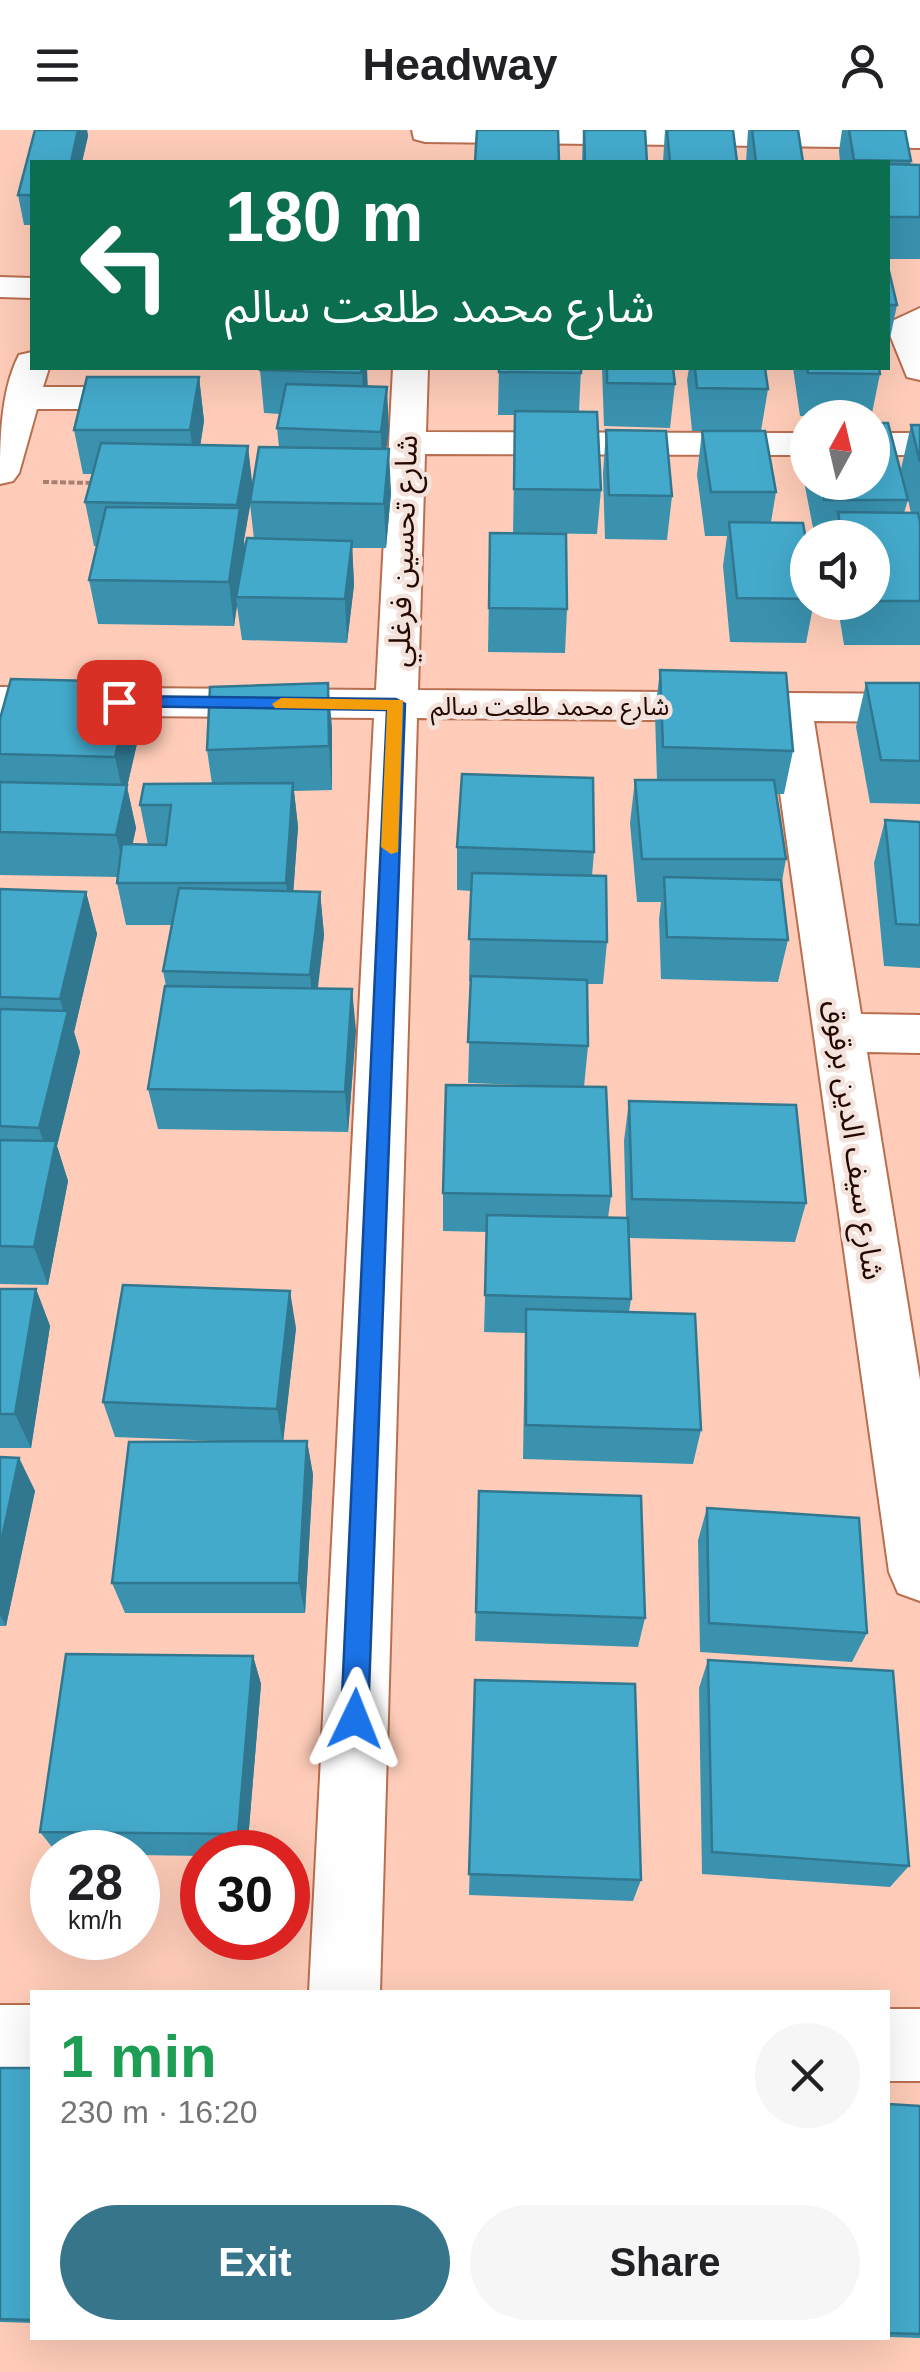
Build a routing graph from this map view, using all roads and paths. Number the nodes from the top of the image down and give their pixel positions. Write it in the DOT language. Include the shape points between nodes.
graph roads {
  1 [pos="920,139"];
  2 [pos="424,142"];
  3 [pos="0,287"];
  4 [pos="30,288"];
  5 [pos="915,301"];
  6 [pos="30,368"];
  7 [pos="410,370"];
  8 [pos="920,370"];
  9 [pos="22,398"];
  10 [pos="200,398"];
  11 [pos="408,443"];
  12 [pos="790,444"];
  13 [pos="890,444"];
  14 [pos="920,444"];
  15 [pos="0,473"];
  16 [pos="39,482"];
  17 [pos="97,483"];
  18 [pos="0,701"];
  19 [pos="396,704"];
  20 [pos="790,707"];
  21 [pos="920,708"];
  22 [pos="838,1034"];
  23 [pos="920,1034"];
  24 [pos="905,1379"];
  25 [pos="920,1572"];
  26 [pos="344,1990"];
  27 [pos="0,2040"];
  28 [pos="30,2041"];
  29 [pos="890,2046"];
  30 [pos="920,2046"];
  1 -- 2 [label="street"];
  3 -- 4 [label="street"];
  5 -- 8 [label="street" via="904,328"];
  6 -- 9 [label="street"];
  7 -- 11 [label="street, شارع تحسين فرغلي"];
  9 -- 10 [label="street"];
  9 -- 15 [label="street"];
  11 -- 12 [label="street"];
  11 -- 19 [label="street, شارع تحسين فرغلي"];
  13 -- 14 [label="street"];
  16 -- 17 [label="path"];
  18 -- 19 [label="street, شارع محمد طلعت سالم"];
  19 -- 20 [label="street, شارع محمد طلعت سالم"];
  19 -- 26 [label="street, شارع تحسين فرغلي"];
  20 -- 21 [label="street, شارع محمد طلعت سالم"];
  20 -- 22 [label="street, شارع سيف الدين برقوق"];
  22 -- 23 [label="street"];
  22 -- 24 [label="street, شارع سيف الدين برقوق"];
  24 -- 25 [label="street, شارع سيف الدين برقوق"];
  27 -- 28 [label="street"];
  29 -- 30 [label="street"];
}
